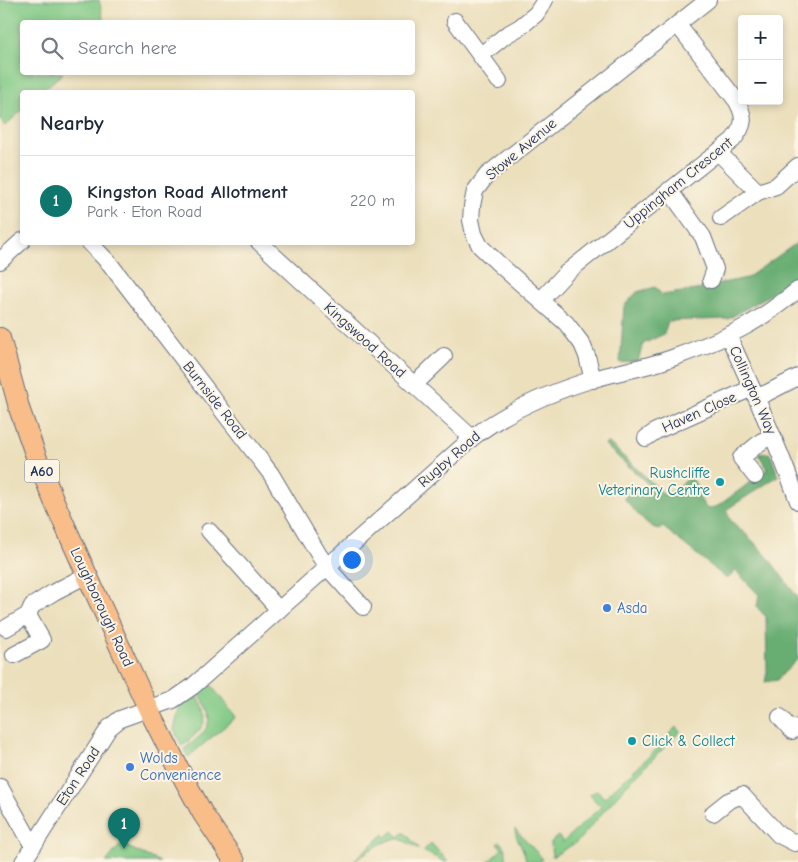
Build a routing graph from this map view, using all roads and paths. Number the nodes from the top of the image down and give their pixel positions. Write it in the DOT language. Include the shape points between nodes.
graph roads {
  1 [pos="545,0"];
  2 [pos="708,0"];
  3 [pos="455,21"];
  4 [pos="677,24"];
  5 [pos="481,55"];
  6 [pos="499,81"];
  7 [pos="718,152"];
  8 [pos="798,166"];
  9 [pos="669,190"];
  10 [pos="758,192"];
  11 [pos="720,218"];
  12 [pos="20,243"];
  13 [pos="93,245"];
  14 [pos="262,245"];
  15 [pos="0,262"];
  16 [pos="711,280"];
  17 [pos="798,290"];
  18 [pos="541,300"];
  19 [pos="728,336"];
  20 [pos="0,338"];
  21 [pos="444,356"];
  22 [pos="798,377"];
  23 [pos="593,380"];
  24 [pos="414,385"];
  25 [pos="754,392"];
  26 [pos="773,436"];
  27 [pos="472,438"];
  28 [pos="646,438"];
  29 [pos="755,476"];
  30 [pos="798,501"];
  31 [pos="209,531"];
  32 [pos="327,567"];
  33 [pos="87,575"];
  34 [pos="363,607"];
  35 [pos="279,610"];
  36 [pos="28,615"];
  37 [pos="6,628"];
  38 [pos="14,655"];
  39 [pos="148,708"];
  40 [pos="780,717"];
  41 [pos="798,727"];
  42 [pos="0,787"];
  43 [pos="713,813"];
  44 [pos="797,845"];
  45 [pos="33,846"];
  46 [pos="23,862"];
  47 [pos="235,862"];
  1 -- 5 [label="street" via="536,14"];
  2 -- 4 [label="street, Stowe Avenue"];
  3 -- 5 [label="street"];
  4 -- 7 [label="street, Uppingham Crescent" via="741,110 744,122 740,132"];
  4 -- 18 [label="street, Stowe Avenue" via="487,175 476,191 471,220 480,246"];
  5 -- 6 [label="street"];
  7 -- 9 [label="street, Uppingham Crescent"];
  7 -- 10 [label="street"];
  8 -- 10 [label="street" via="776,186"];
  9 -- 16 [label="street" via="703,237 715,269"];
  9 -- 18 [label="street, Uppingham Crescent" via="565,274"];
  10 -- 11 [label="street"];
  12 -- 15 [label="street"];
  13 -- 32 [label="street, Burnside Road" via="271,474"];
  14 -- 24 [label="street, Kingswood Road"];
  17 -- 19 [label="street, Rugby Road"];
  18 -- 23 [label="street, Stowe Avenue" via="566,323 582,344"];
  19 -- 23 [label="street, Rugby Road" via="674,358"];
  19 -- 25 [label="street, Collington Way"];
  20 -- 33 [label="main road, Loughborough Road / A60" via="37,459"];
  21 -- 24 [label="street"];
  22 -- 25 [label="street, Haven Close" via="767,393"];
  23 -- 27 [label="street, Rugby Road" via="523,406"];
  24 -- 27 [label="street, Kingswood Road"];
  25 -- 26 [label="street, Collington Way"];
  25 -- 28 [label="street, Haven Close" via="656,431"];
  26 -- 29 [label="street" via="741,458"];
  26 -- 30 [label="street, Collington Way"];
  27 -- 32 [label="street, Rugby Road"];
  31 -- 35 [label="street"];
  32 -- 34 [label="street, Burnside Road"];
  32 -- 35 [label="street, Rugby Road"];
  33 -- 36 [label="street" via="32,606"];
  33 -- 39 [label="main road, Loughborough Road / A60"];
  35 -- 39 [label="street, Rugby Road" via="192,687 173,700"];
  36 -- 37 [label="street"];
  36 -- 38 [label="street" via="42,640"];
  39 -- 45 [label="street, Eton Road" via="120,719 109,728"];
  39 -- 47 [label="main road, Loughborough Road / A60" via="203,814"];
  40 -- 41 [label="street" via="792,731"];
  42 -- 45 [label="street"];
  43 -- 44 [label="street" via="742,795 779,835"];
  45 -- 46 [label="street, Eton Road"];
}
